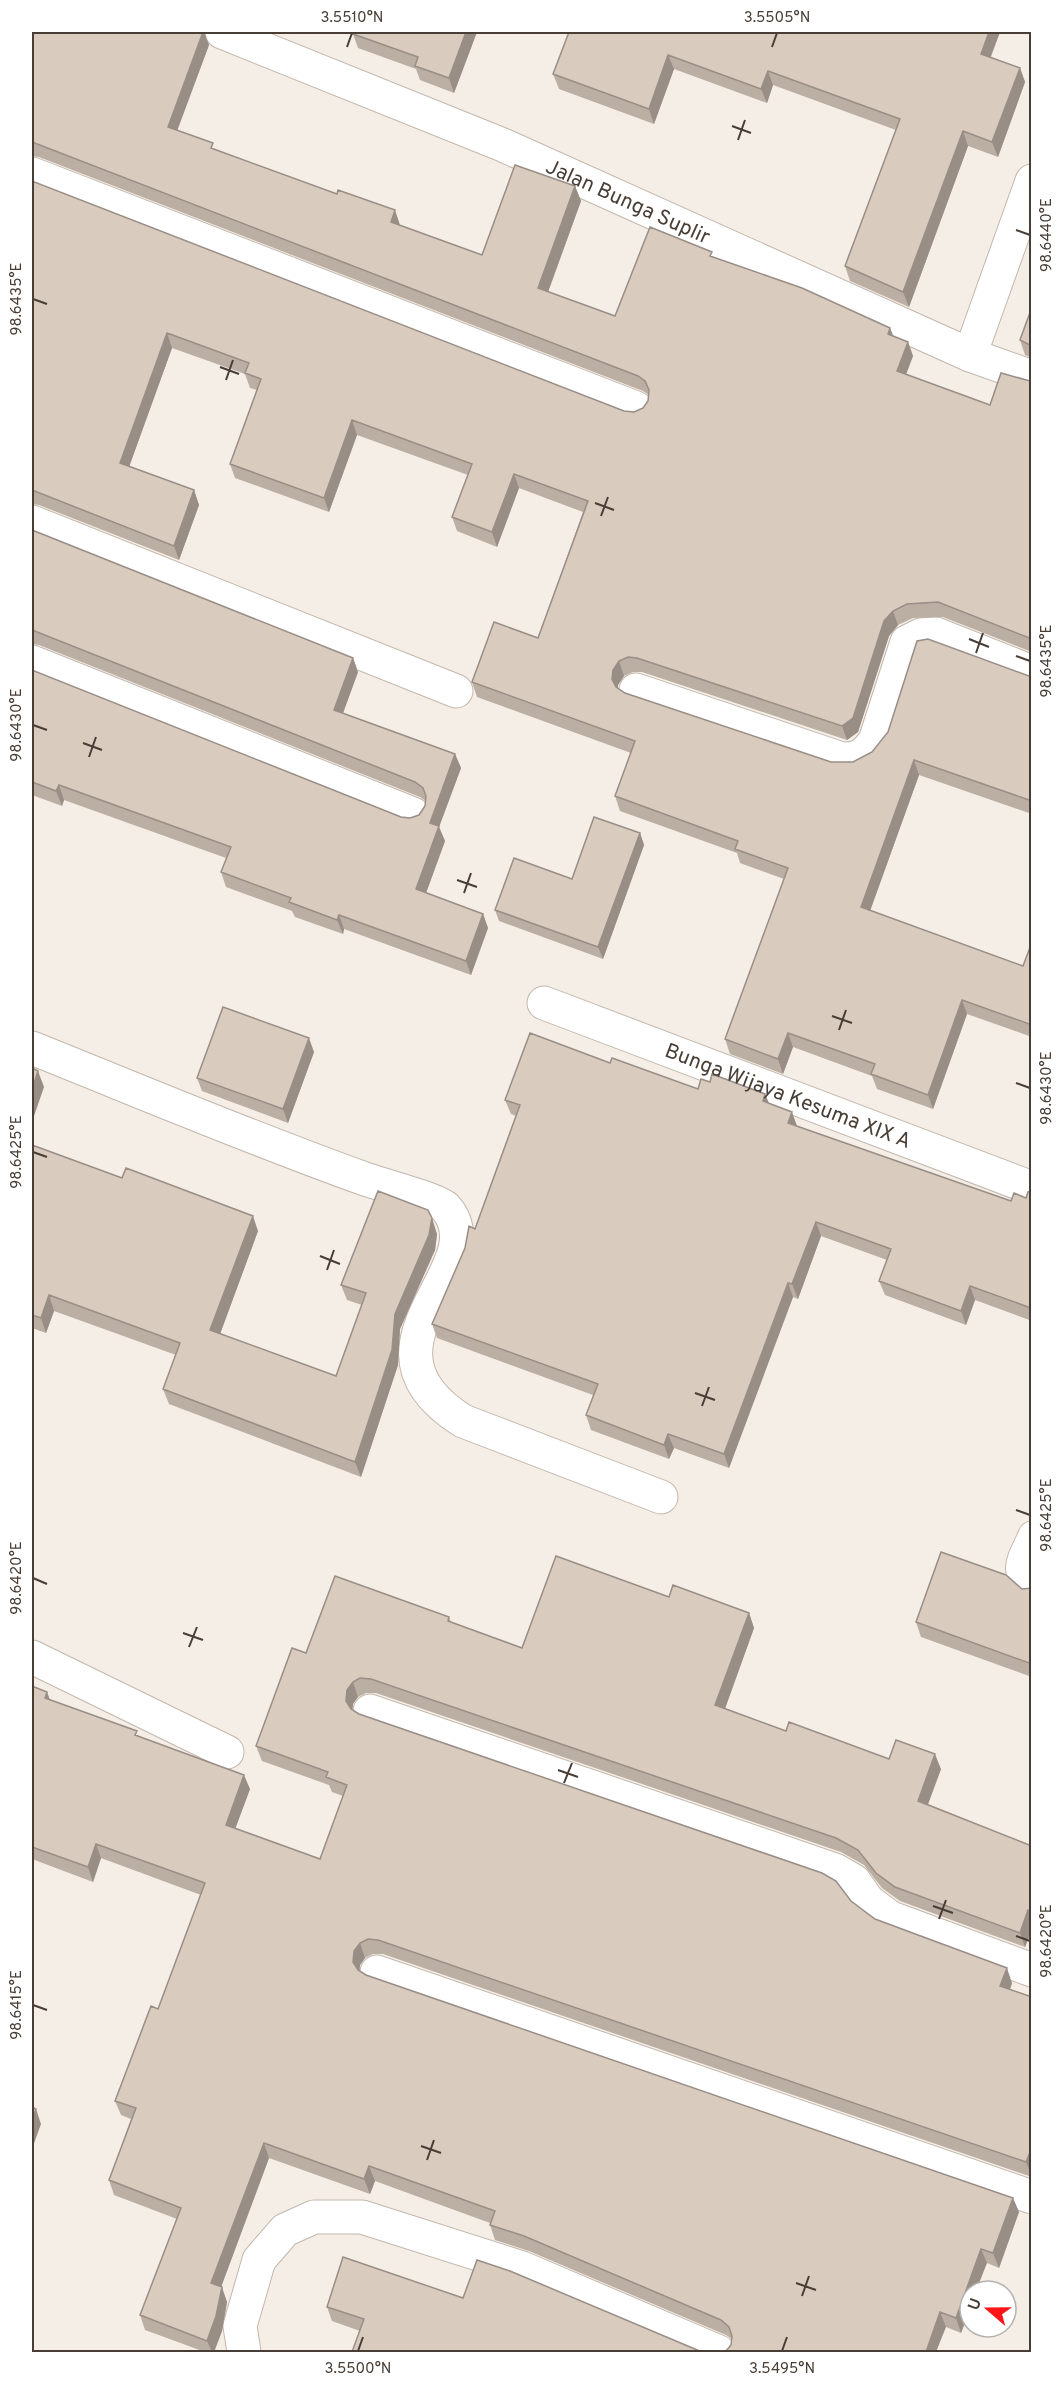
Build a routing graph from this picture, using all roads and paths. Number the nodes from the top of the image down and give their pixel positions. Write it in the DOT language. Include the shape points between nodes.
graph roads {
  1 [pos="222,32"];
  2 [pos="32,174"];
  3 [pos="1032,182"];
  4 [pos="970,355"];
  5 [pos="1032,377"];
  6 [pos="636,408"];
  7 [pos="32,522"];
  8 [pos="32,662"];
  9 [pos="1032,672"];
  10 [pos="636,690"];
  11 [pos="456,691"];
  12 [pos="413,814"];
  13 [pos="544,1003"];
  14 [pos="32,1048"];
  15 [pos="1032,1188"];
  16 [pos="661,1497"];
  17 [pos="1032,1535"];
  18 [pos="1032,1588"];
  19 [pos="32,1657"];
  20 [pos="370,1712"];
  21 [pos="227,1752"];
  22 [pos="1032,1970"];
  23 [pos="377,1972"];
  24 [pos="1032,2196"];
  25 [pos="244,2352"];
  26 [pos="719,2352"];
  1 -- 4 [label="street, Jalan Bunga Suplir" via="503,146"];
  2 -- 6 [label="street"];
  3 -- 4 [label="street"];
  4 -- 5 [label="street, Jalan Bunga Suplir"];
  7 -- 11 [label="street"];
  8 -- 12 [label="street"];
  9 -- 10 [label="street" via="936,634 921,635 907,642 875,741 855,760 842,759"];
  13 -- 15 [label="street, Bunga Wijaya Kesuma XIX A"];
  14 -- 16 [label="street" via="362,1178 444,1206 457,1225 454,1252 416,1335 417,1365 426,1391 464,1421"];
  17 -- 18 [label="lane" via="1018,1568 1021,1581"];
  19 -- 21 [label="street"];
  20 -- 22 [label="street" via="835,1870 854,1881 868,1901 891,1918"];
  23 -- 24 [label="street"];
  25 -- 26 [label="street" via="240,2326 259,2260 285,2230 314,2217 362,2217 522,2268"];
}
